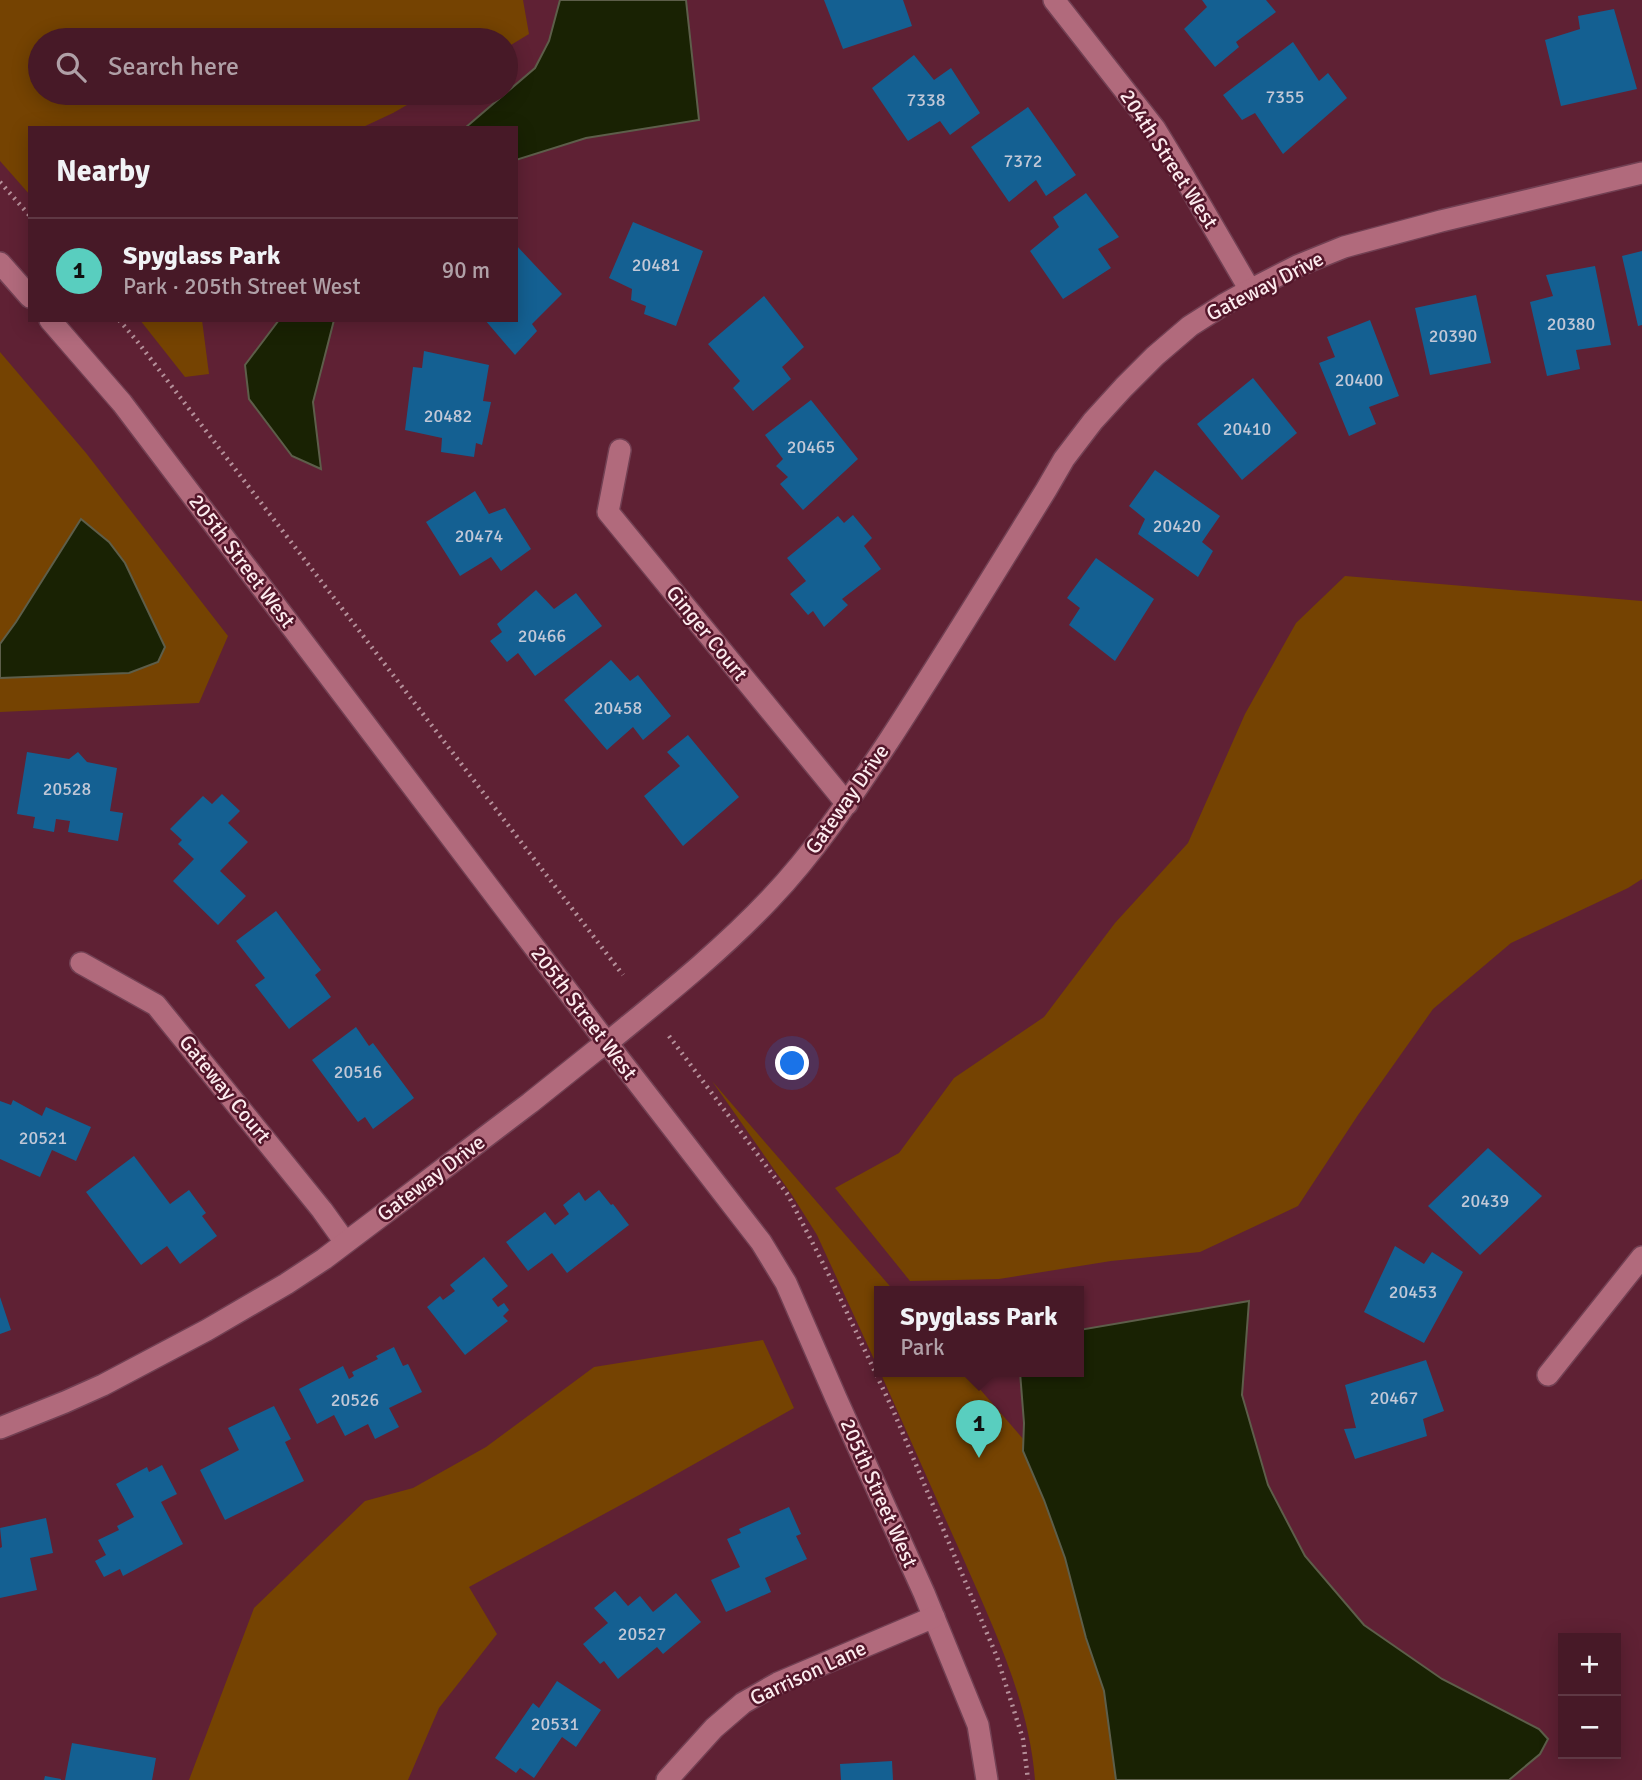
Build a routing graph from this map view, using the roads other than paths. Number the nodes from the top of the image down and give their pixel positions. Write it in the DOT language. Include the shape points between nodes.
graph roads {
  1 [pos="1055,0"];
  2 [pos="1642,173"];
  3 [pos="0,263"];
  4 [pos="1250,290"];
  5 [pos="28,295"];
  6 [pos="52,322"];
  7 [pos="620,450"];
  8 [pos="846,804"];
  9 [pos="81,963"];
  10 [pos="607,1043"];
  11 [pos="345,1242"];
  12 [pos="1642,1257"];
  13 [pos="1548,1375"];
  14 [pos="0,1428"];
  15 [pos="934,1616"];
  16 [pos="667,1780"];
  17 [pos="987,1780"];
  1 -- 4 [label="street, 204th Street West" via="1155,129"];
  2 -- 4 [label="street, Gateway Drive" via="1344,247"];
  3 -- 5 [label="street"];
  4 -- 8 [label="street, Gateway Drive" via="1190,326 1093,421 1064,459 914,703"];
  6 -- 10 [label="street, 205th Street West" via="122,403"];
  7 -- 8 [label="street, Ginger Court" via="608,512"];
  8 -- 10 [label="street, Gateway Drive" via="771,899"];
  9 -- 11 [label="street, Gateway Court" via="156,1005"];
  10 -- 11 [label="street, Gateway Drive"];
  10 -- 15 [label="street, 205th Street West" via="761,1242 786,1283"];
  11 -- 14 [label="street, Gateway Drive" via="286,1284 207,1330 103,1385"];
  12 -- 13 [label="street"];
  15 -- 16 [label="street, Garrison Lane" via="778,1683 743,1703"];
  15 -- 17 [label="street, 205th Street West" via="978,1725"];
}
